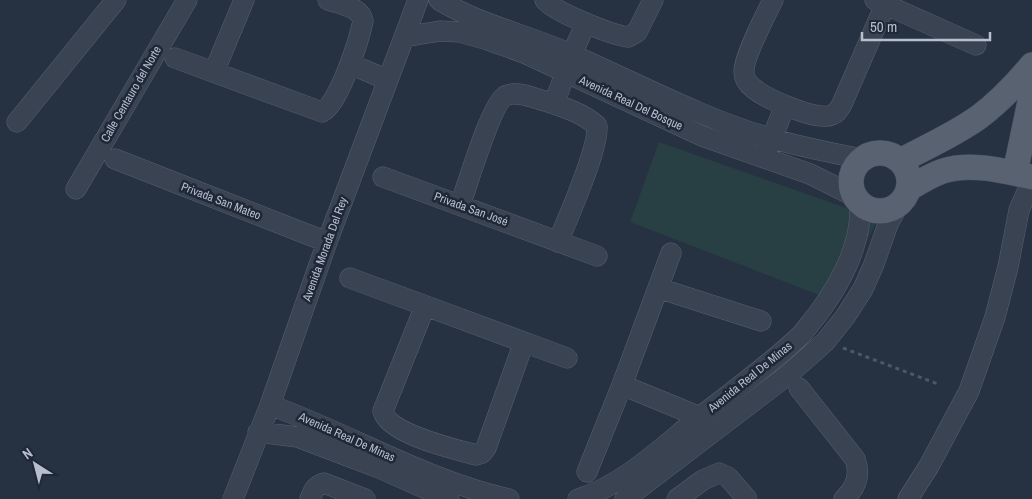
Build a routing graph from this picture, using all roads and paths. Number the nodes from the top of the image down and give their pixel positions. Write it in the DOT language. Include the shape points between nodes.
graph roads {
  1 [pos="116,0"];
  2 [pos="187,0"];
  3 [pos="244,0"];
  4 [pos="328,0"];
  5 [pos="418,0"];
  6 [pos="439,0"];
  7 [pos="545,0"];
  8 [pos="653,0"];
  9 [pos="773,0"];
  10 [pos="880,2"];
  11 [pos="586,23"];
  12 [pos="404,38"];
  13 [pos="976,45"];
  14 [pos="175,58"];
  15 [pos="569,63"];
  16 [pos="350,64"];
  17 [pos="1032,65"];
  18 [pos="214,72"];
  19 [pos="388,80"];
  20 [pos="1032,92"];
  21 [pos="554,104"];
  22 [pos="785,106"];
  23 [pos="17,122"];
  24 [pos="771,139"];
  25 [pos="115,159"];
  26 [pos="764,159"];
  27 [pos="862,159"];
  28 [pos="900,160"];
  29 [pos="383,177"];
  30 [pos="1026,177"];
  31 [pos="76,189"];
  32 [pos="903,197"];
  33 [pos="857,200"];
  34 [pos="460,205"];
  35 [pos="327,242"];
  36 [pos="558,242"];
  37 [pos="671,253"];
  38 [pos="597,256"];
  39 [pos="350,278"];
  40 [pos="658,288"];
  41 [pos="425,306"];
  42 [pos="761,321"];
  43 [pos="802,334"];
  44 [pos="524,342"];
  45 [pos="821,345"];
  46 [pos="567,358"];
  47 [pos="938,384"];
  48 [pos="622,385"];
  49 [pos="799,388"];
  50 [pos="270,405"];
  51 [pos="700,417"];
  52 [pos="258,432"];
  53 [pos="426,441"];
  54 [pos="382,461"];
  55 [pos="655,466"];
  56 [pos="418,469"];
  57 [pos="586,472"];
  58 [pos="678,498"];
  59 [pos="233,499"];
  60 [pos="310,499"];
  61 [pos="366,499"];
  62 [pos="449,499"];
  63 [pos="509,499"];
  64 [pos="578,499"];
  65 [pos="625,499"];
  66 [pos="747,499"];
  67 [pos="844,499"];
  68 [pos="908,499"];
  1 -- 23 [label="street"];
  2 -- 31 [label="street, Calle Centauro del Norte"];
  3 -- 18 [label="street"];
  4 -- 16 [label="street" via="351,8 363,18"];
  5 -- 12 [label="street, Avenida Morada Del Rey"];
  6 -- 15 [label="street, Avenida Real Del Bosque"];
  7 -- 11 [label="street" via="552,7"];
  8 -- 11 [label="street" via="640,28 632,36"];
  9 -- 22 [label="street" via="743,71 744,78 759,93"];
  10 -- 13 [label="street"];
  10 -- 22 [label="street" via="838,110 826,117"];
  11 -- 15 [label="street"];
  12 -- 15 [label="street, Avenida Real Del Bosque" via="440,31 459,32 524,53"];
  12 -- 19 [label="street, Avenida Morada Del Rey"];
  14 -- 18 [label="street"];
  15 -- 21 [label="street"];
  15 -- 24 [label="street, Avenida Real Del Bosque"];
  15 -- 26 [label="street, Avenida Real Del Bosque" via="702,136"];
  16 -- 18 [label="street" via="331,106 322,112"];
  16 -- 19 [label="street"];
  17 -- 28 [label="main road" via="978,117"];
  19 -- 35 [label="street, Avenida Morada Del Rey"];
  20 -- 30 [label="main road"];
  21 -- 34 [label="street" via="515,94 504,97 492,115"];
  21 -- 36 [label="street" via="585,117 597,126 589,161"];
  22 -- 24 [label="street"];
  24 -- 26 [label="street"];
  24 -- 27 [label="street, Avenida Real Del Bosque"];
  25 -- 35 [label="street, Privada San Mateo"];
  26 -- 33 [label="street, Avenida Real Del Bosque" via="810,174"];
  27 -- 28 [label="main road" via="881,153"];
  27 -- 33 [label="main road" via="851,176"];
  28 -- 32 [label="main road" via="909,178"];
  29 -- 34 [label="street, Privada San José"];
  30 -- 32 [label="main road" via="984,168 952,169 928,177"];
  30 -- 68 [label="street" via="995,317 969,391"];
  32 -- 33 [label="main road" via="888,210 878,211 868,209"];
  32 -- 45 [label="street, Avenida Real De Minas" via="888,224 863,289"];
  33 -- 43 [label="street, Avenida Real De Minas" via="861,218 850,260 836,287"];
  34 -- 36 [label="street, Privada San José"];
  35 -- 50 [label="street, Avenida Morada Del Rey"];
  36 -- 38 [label="street, Privada San José"];
  37 -- 40 [label="street"];
  39 -- 41 [label="street"];
  40 -- 42 [label="street"];
  40 -- 48 [label="street"];
  41 -- 44 [label="street"];
  41 -- 53 [label="street" via="383,411 389,423"];
  43 -- 45 [label="street"];
  43 -- 51 [label="street, Avenida Real De Minas"];
  44 -- 46 [label="street"];
  44 -- 53 [label="street" via="482,454"];
  45 -- 47 [label="path"];
  45 -- 55 [label="street, Avenida Real De Minas" via="789,374"];
  48 -- 51 [label="street"];
  48 -- 57 [label="street"];
  49 -- 67 [label="street" via="859,468 855,486"];
  50 -- 52 [label="street, Avenida Morada Del Rey"];
  50 -- 54 [label="street, Avenida Real De Minas" via="304,417"];
  51 -- 55 [label="street, Avenida Real De Minas"];
  52 -- 54 [label="street, Avenida Real De Minas" via="298,437"];
  52 -- 59 [label="street, Avenida Morada Del Rey"];
  53 -- 56 [label="street"];
  54 -- 56 [label="street, Avenida Real De Minas"];
  54 -- 61 [label="street"];
  54 -- 62 [label="street, Avenida Real De Minas"];
  55 -- 58 [label="street"];
  55 -- 64 [label="street, Avenida Real De Minas"];
  55 -- 65 [label="street, Avenida Real De Minas"];
  56 -- 63 [label="street, Avenida Real De Minas"];
  58 -- 66 [label="street" via="719,473"];
  60 -- 61 [label="street" via="314,489 324,483"];
}
